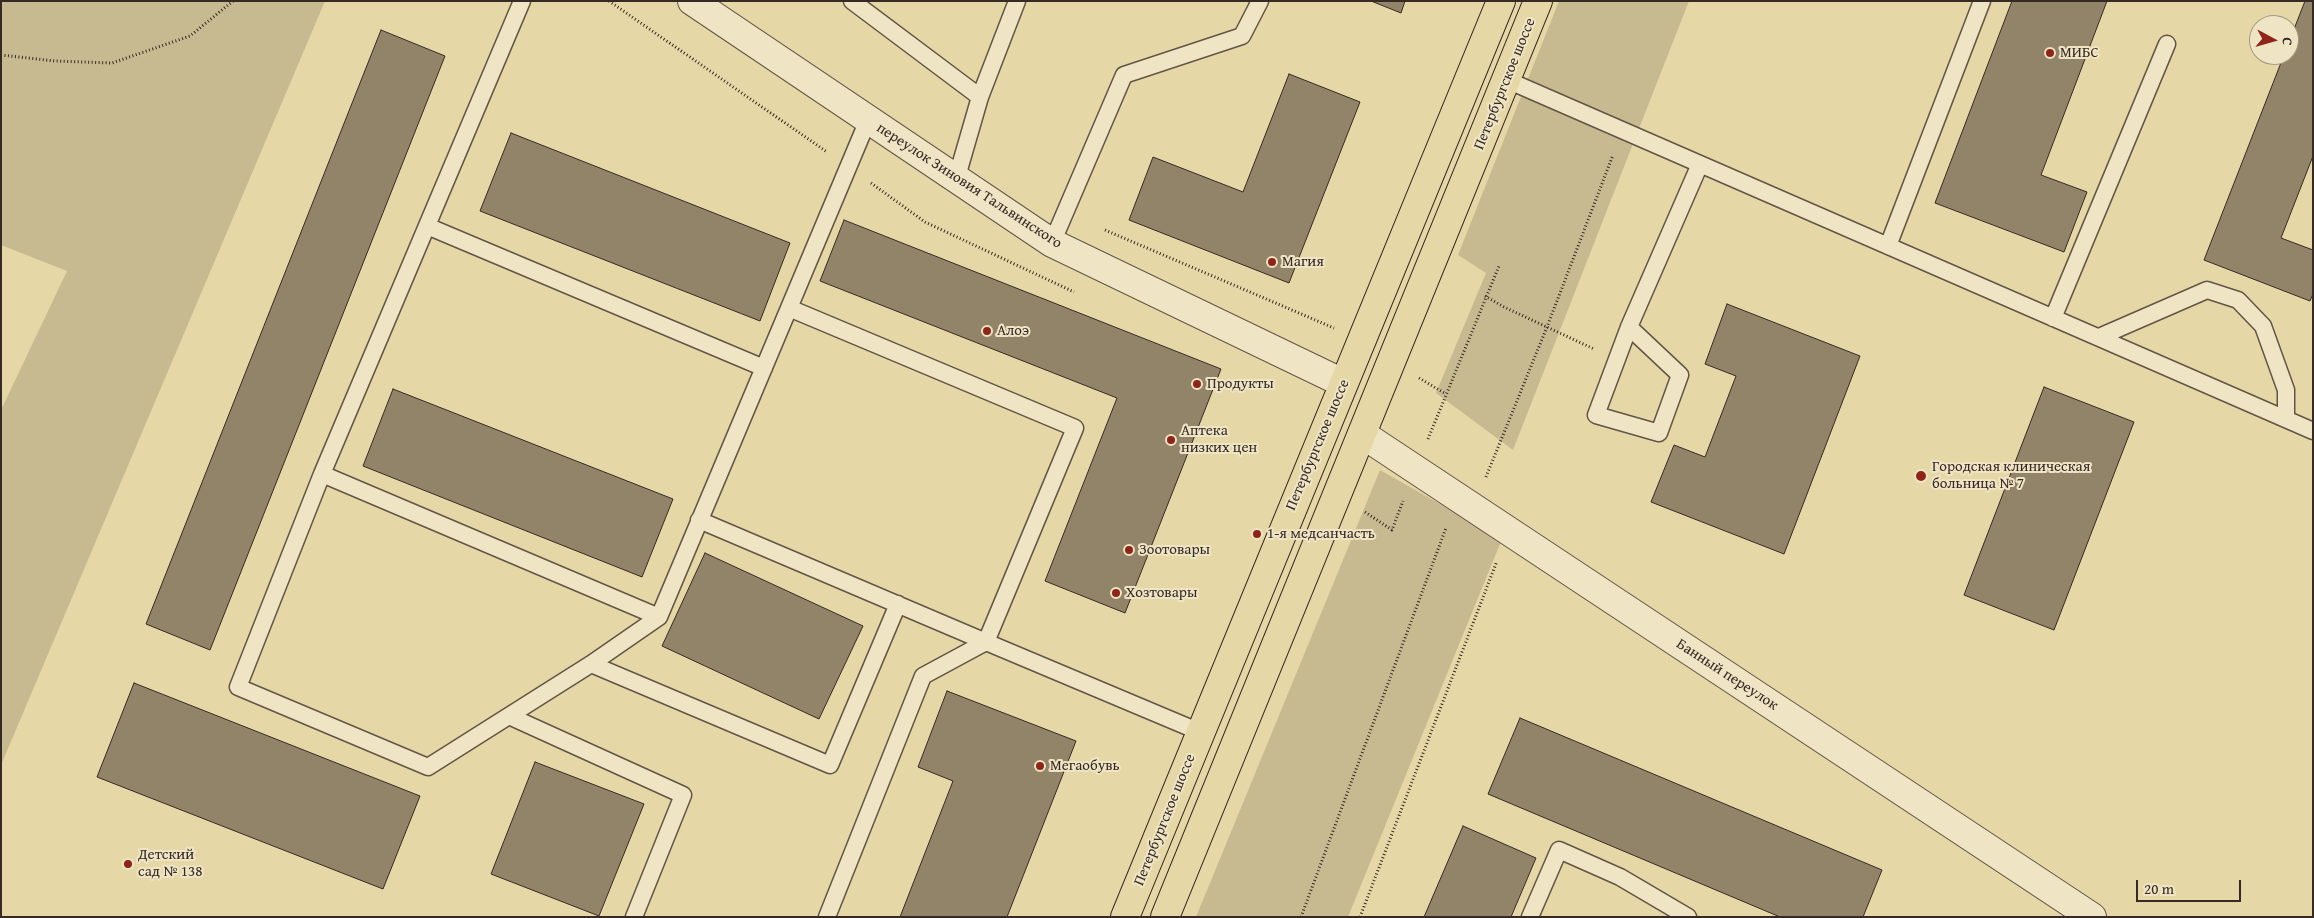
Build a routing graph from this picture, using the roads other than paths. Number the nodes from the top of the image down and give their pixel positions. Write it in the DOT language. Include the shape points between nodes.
graph roads {
  1 [pos="522,1"];
  2 [pos="692,1"];
  3 [pos="852,1"];
  4 [pos="1017,1"];
  5 [pos="1260,1"];
  6 [pos="1501,1"];
  7 [pos="1538,1"];
  8 [pos="1982,1"];
  9 [pos="2167,44"];
  10 [pos="1474,66"];
  11 [pos="1507,80"];
  12 [pos="980,97"];
  13 [pos="868,120"];
  14 [pos="1700,164"];
  15 [pos="956,180"];
  16 [pos="427,226"];
  17 [pos="1052,243"];
  18 [pos="1888,246"];
  19 [pos="789,308"];
  20 [pos="2053,318"];
  21 [pos="1629,327"];
  22 [pos="2098,338"];
  23 [pos="764,368"];
  24 [pos="1344,383"];
  25 [pos="2286,419"];
  26 [pos="2313,431"];
  27 [pos="1362,434"];
  28 [pos="322,474"];
  29 [pos="699,520"];
  30 [pos="898,604"];
  31 [pos="659,617"];
  32 [pos="986,642"];
  33 [pos="591,664"];
  34 [pos="509,716"];
  35 [pos="1200,732"];
  36 [pos="634,917"];
  37 [pos="827,917"];
  38 [pos="1125,917"];
  39 [pos="1165,917"];
  40 [pos="1530,917"];
  41 [pos="1688,917"];
  42 [pos="2092,917"];
  1 -- 16 [label="lane"];
  2 -- 13 [label="street, переулок Зиновия Тальвинского"];
  3 -- 12 [label="lane"];
  4 -- 12 [label="lane"];
  5 -- 17 [label="lane" via="1242,36 1124,74"];
  6 -- 10 [label="main road, Петербургское шоссе"];
  7 -- 11 [label="main road, Петербургское шоссе"];
  8 -- 18 [label="lane"];
  9 -- 20 [label="lane"];
  10 -- 11 [label="main road"];
  10 -- 24 [label="main road, Петербургское шоссе"];
  11 -- 14 [label="lane"];
  11 -- 27 [label="main road, Петербургское шоссе"];
  12 -- 15 [label="lane"];
  13 -- 15 [label="street, переулок Зиновия Тальвинского"];
  13 -- 19 [label="lane"];
  14 -- 18 [label="lane"];
  14 -- 21 [label="lane"];
  15 -- 17 [label="street, переулок Зиновия Тальвинского"];
  16 -- 23 [label="lane"];
  16 -- 28 [label="lane"];
  17 -- 24 [label="street, переулок Зиновия Тальвинского"];
  18 -- 20 [label="lane"];
  19 -- 23 [label="lane"];
  19 -- 32 [label="lane" via="1075,428"];
  20 -- 22 [label="lane"];
  21 -- 21 [label="lane" via="1596,415 1659,433 1680,375"];
  22 -- 25 [label="lane"];
  22 -- 25 [label="lane" via="2207,290 2238,300 2262,326 2286,390"];
  23 -- 29 [label="lane"];
  24 -- 27 [label="main road"];
  24 -- 35 [label="main road, Петербургское шоссе"];
  25 -- 26 [label="lane"];
  27 -- 39 [label="main road, Петербургское шоссе"];
  27 -- 42 [label="street, Банный переулок"];
  28 -- 31 [label="lane"];
  28 -- 34 [label="lane" via="238,687 428,767"];
  29 -- 30 [label="lane"];
  29 -- 31 [label="lane"];
  30 -- 32 [label="lane"];
  30 -- 33 [label="lane" via="830,765"];
  31 -- 33 [label="lane"];
  32 -- 35 [label="lane"];
  32 -- 37 [label="lane" via="923,676"];
  33 -- 34 [label="lane"];
  34 -- 36 [label="lane" via="683,796"];
  35 -- 38 [label="main road, Петербургское шоссе"];
  40 -- 41 [label="lane" via="1559,850 1620,877"];
}
